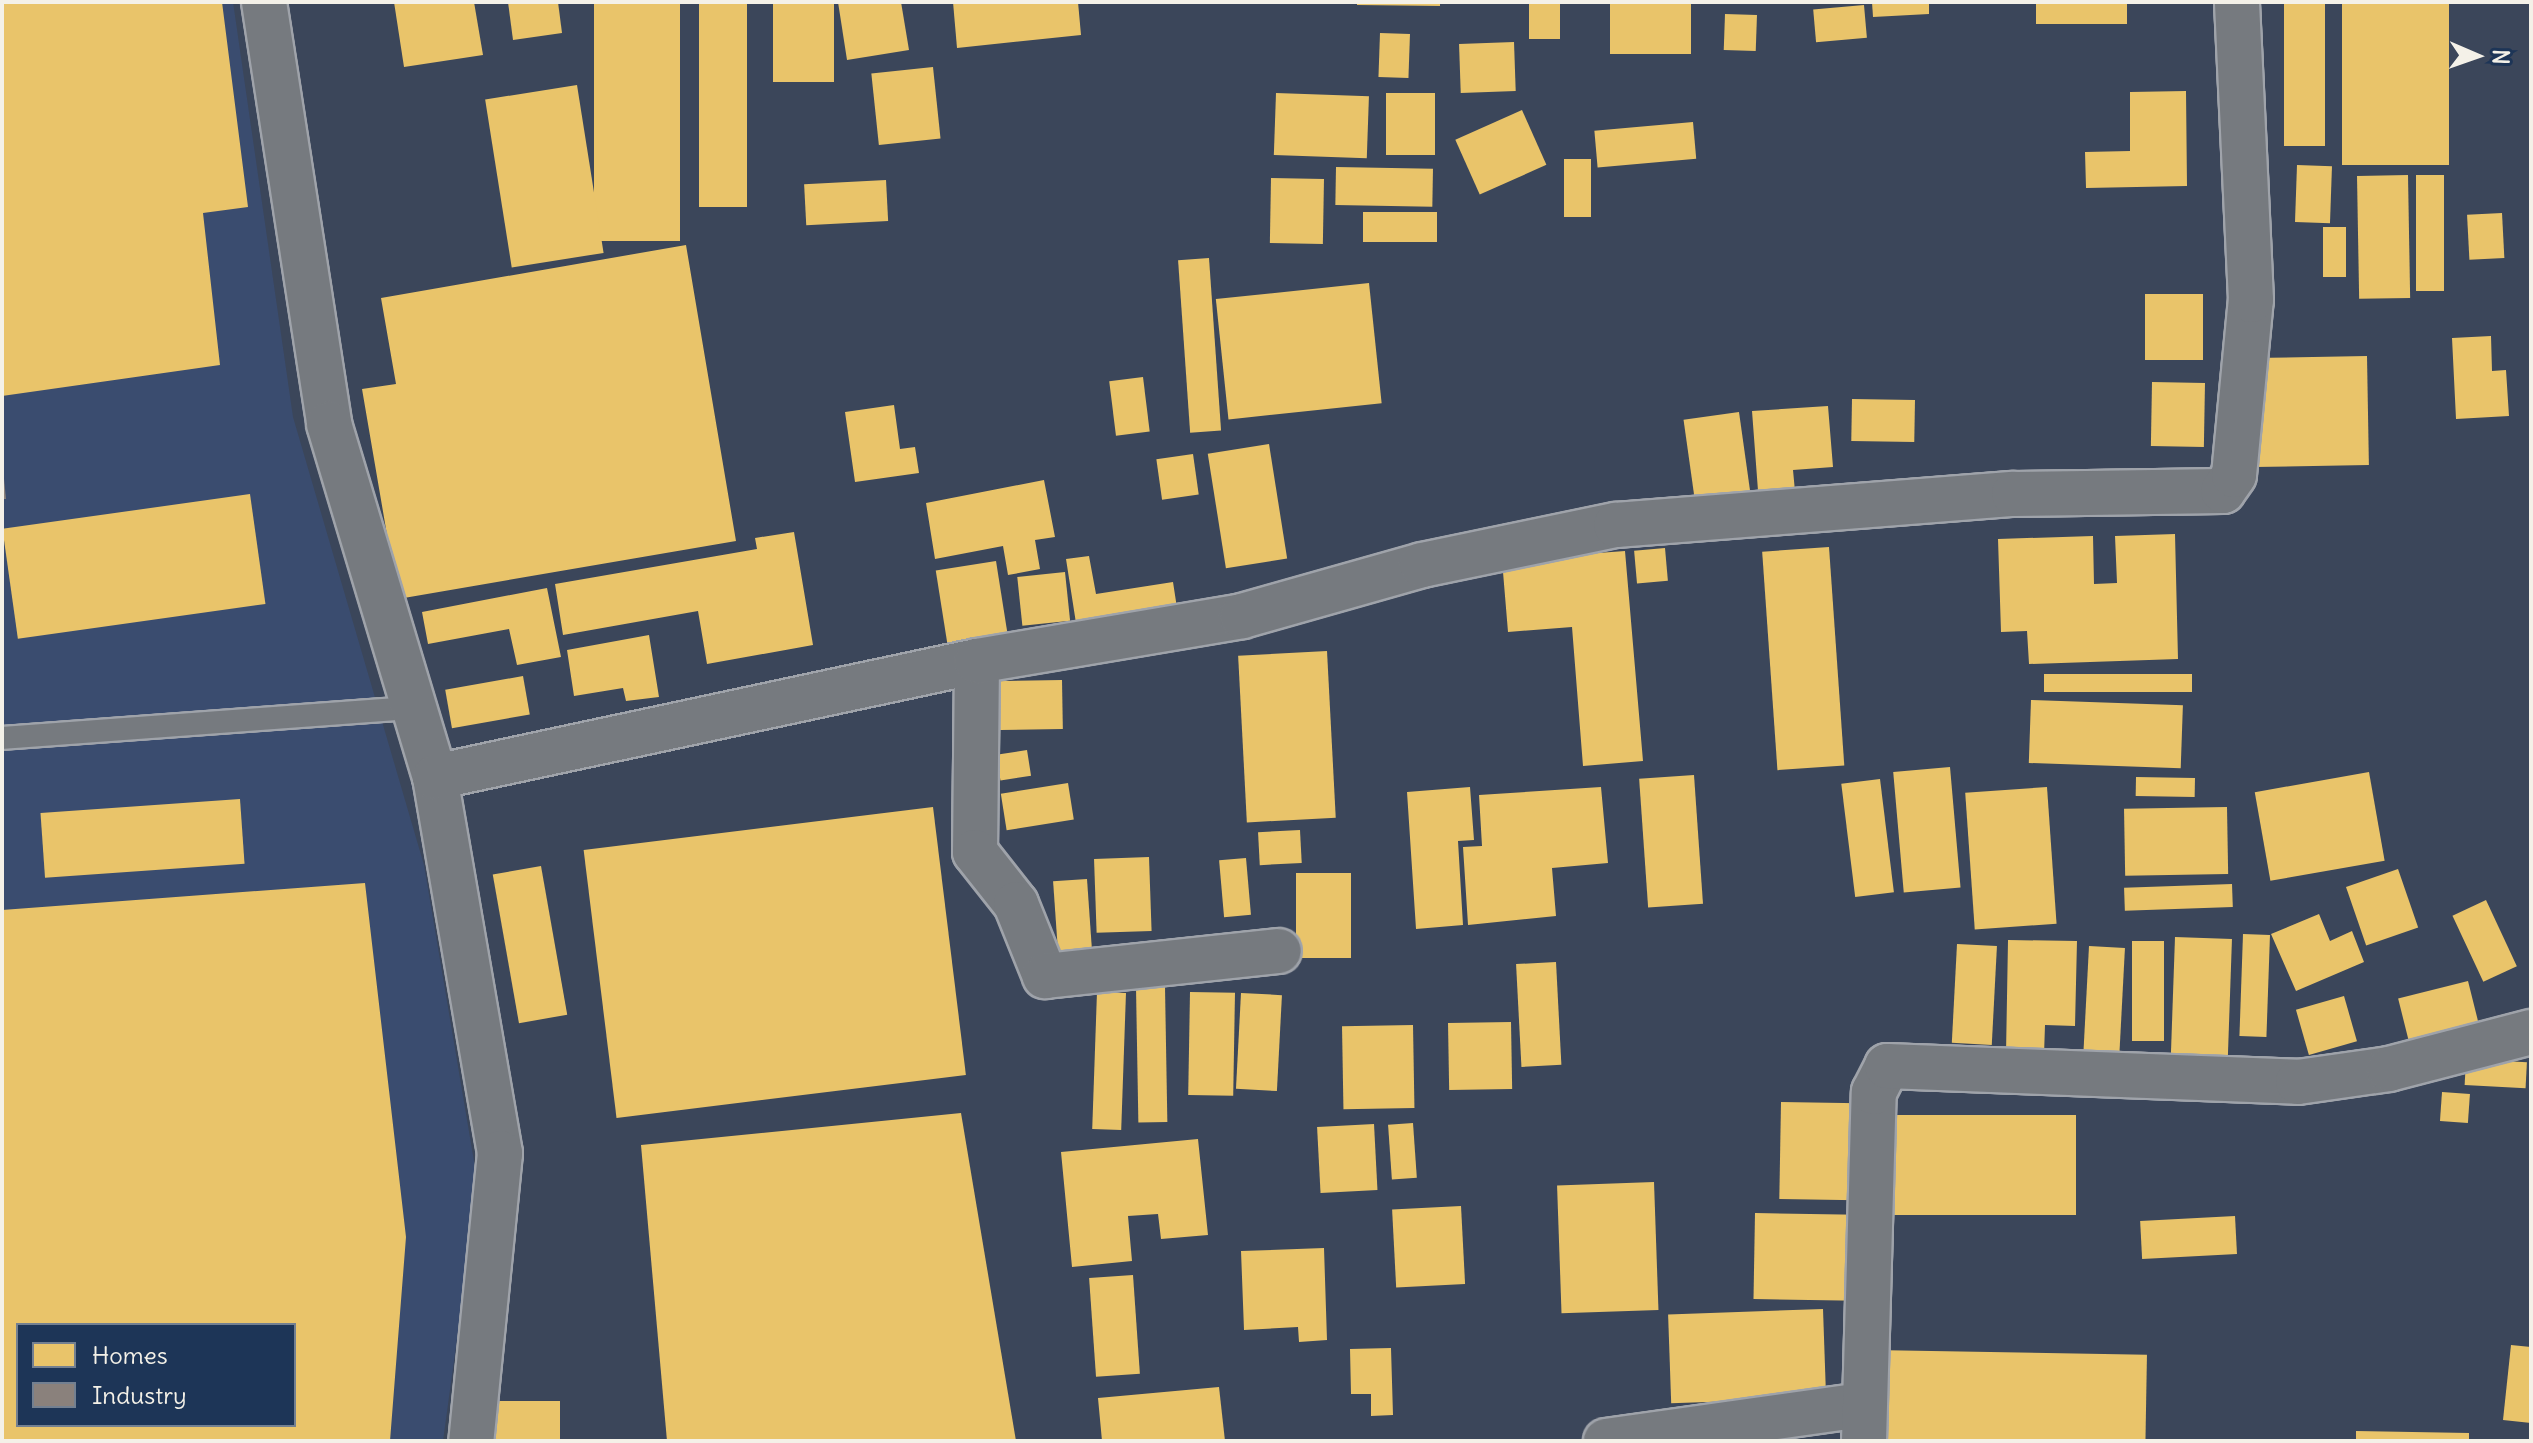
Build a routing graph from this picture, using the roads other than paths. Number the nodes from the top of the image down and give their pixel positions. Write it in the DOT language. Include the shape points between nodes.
graph roads {
  1 [pos="264,2"];
  2 [pos="2237,2"];
  3 [pos="977,661"];
  4 [pos="413,708"];
  5 [pos="2,738"];
  6 [pos="435,777"];
  7 [pos="1279,951"];
  8 [pos="2531,1032"];
  9 [pos="1863,1423"];
  10 [pos="471,1441"];
  11 [pos="1606,1441"];
  1 -- 4 [label="street" via="329,424"];
  2 -- 3 [label="street" via="2251,300 2234,475 2223,491 1984,495 1616,525 1422,565 1242,616"];
  3 -- 6 [label="street"];
  3 -- 7 [label="street" via="975,852 1016,904 1045,976"];
  4 -- 5 [label="lane"];
  4 -- 6 [label="street"];
  6 -- 10 [label="street" via="500,1153"];
  8 -- 9 [label="street" via="2389,1069 2298,1082 1887,1066 1874,1092"];
  9 -- 11 [label="street"];
}
